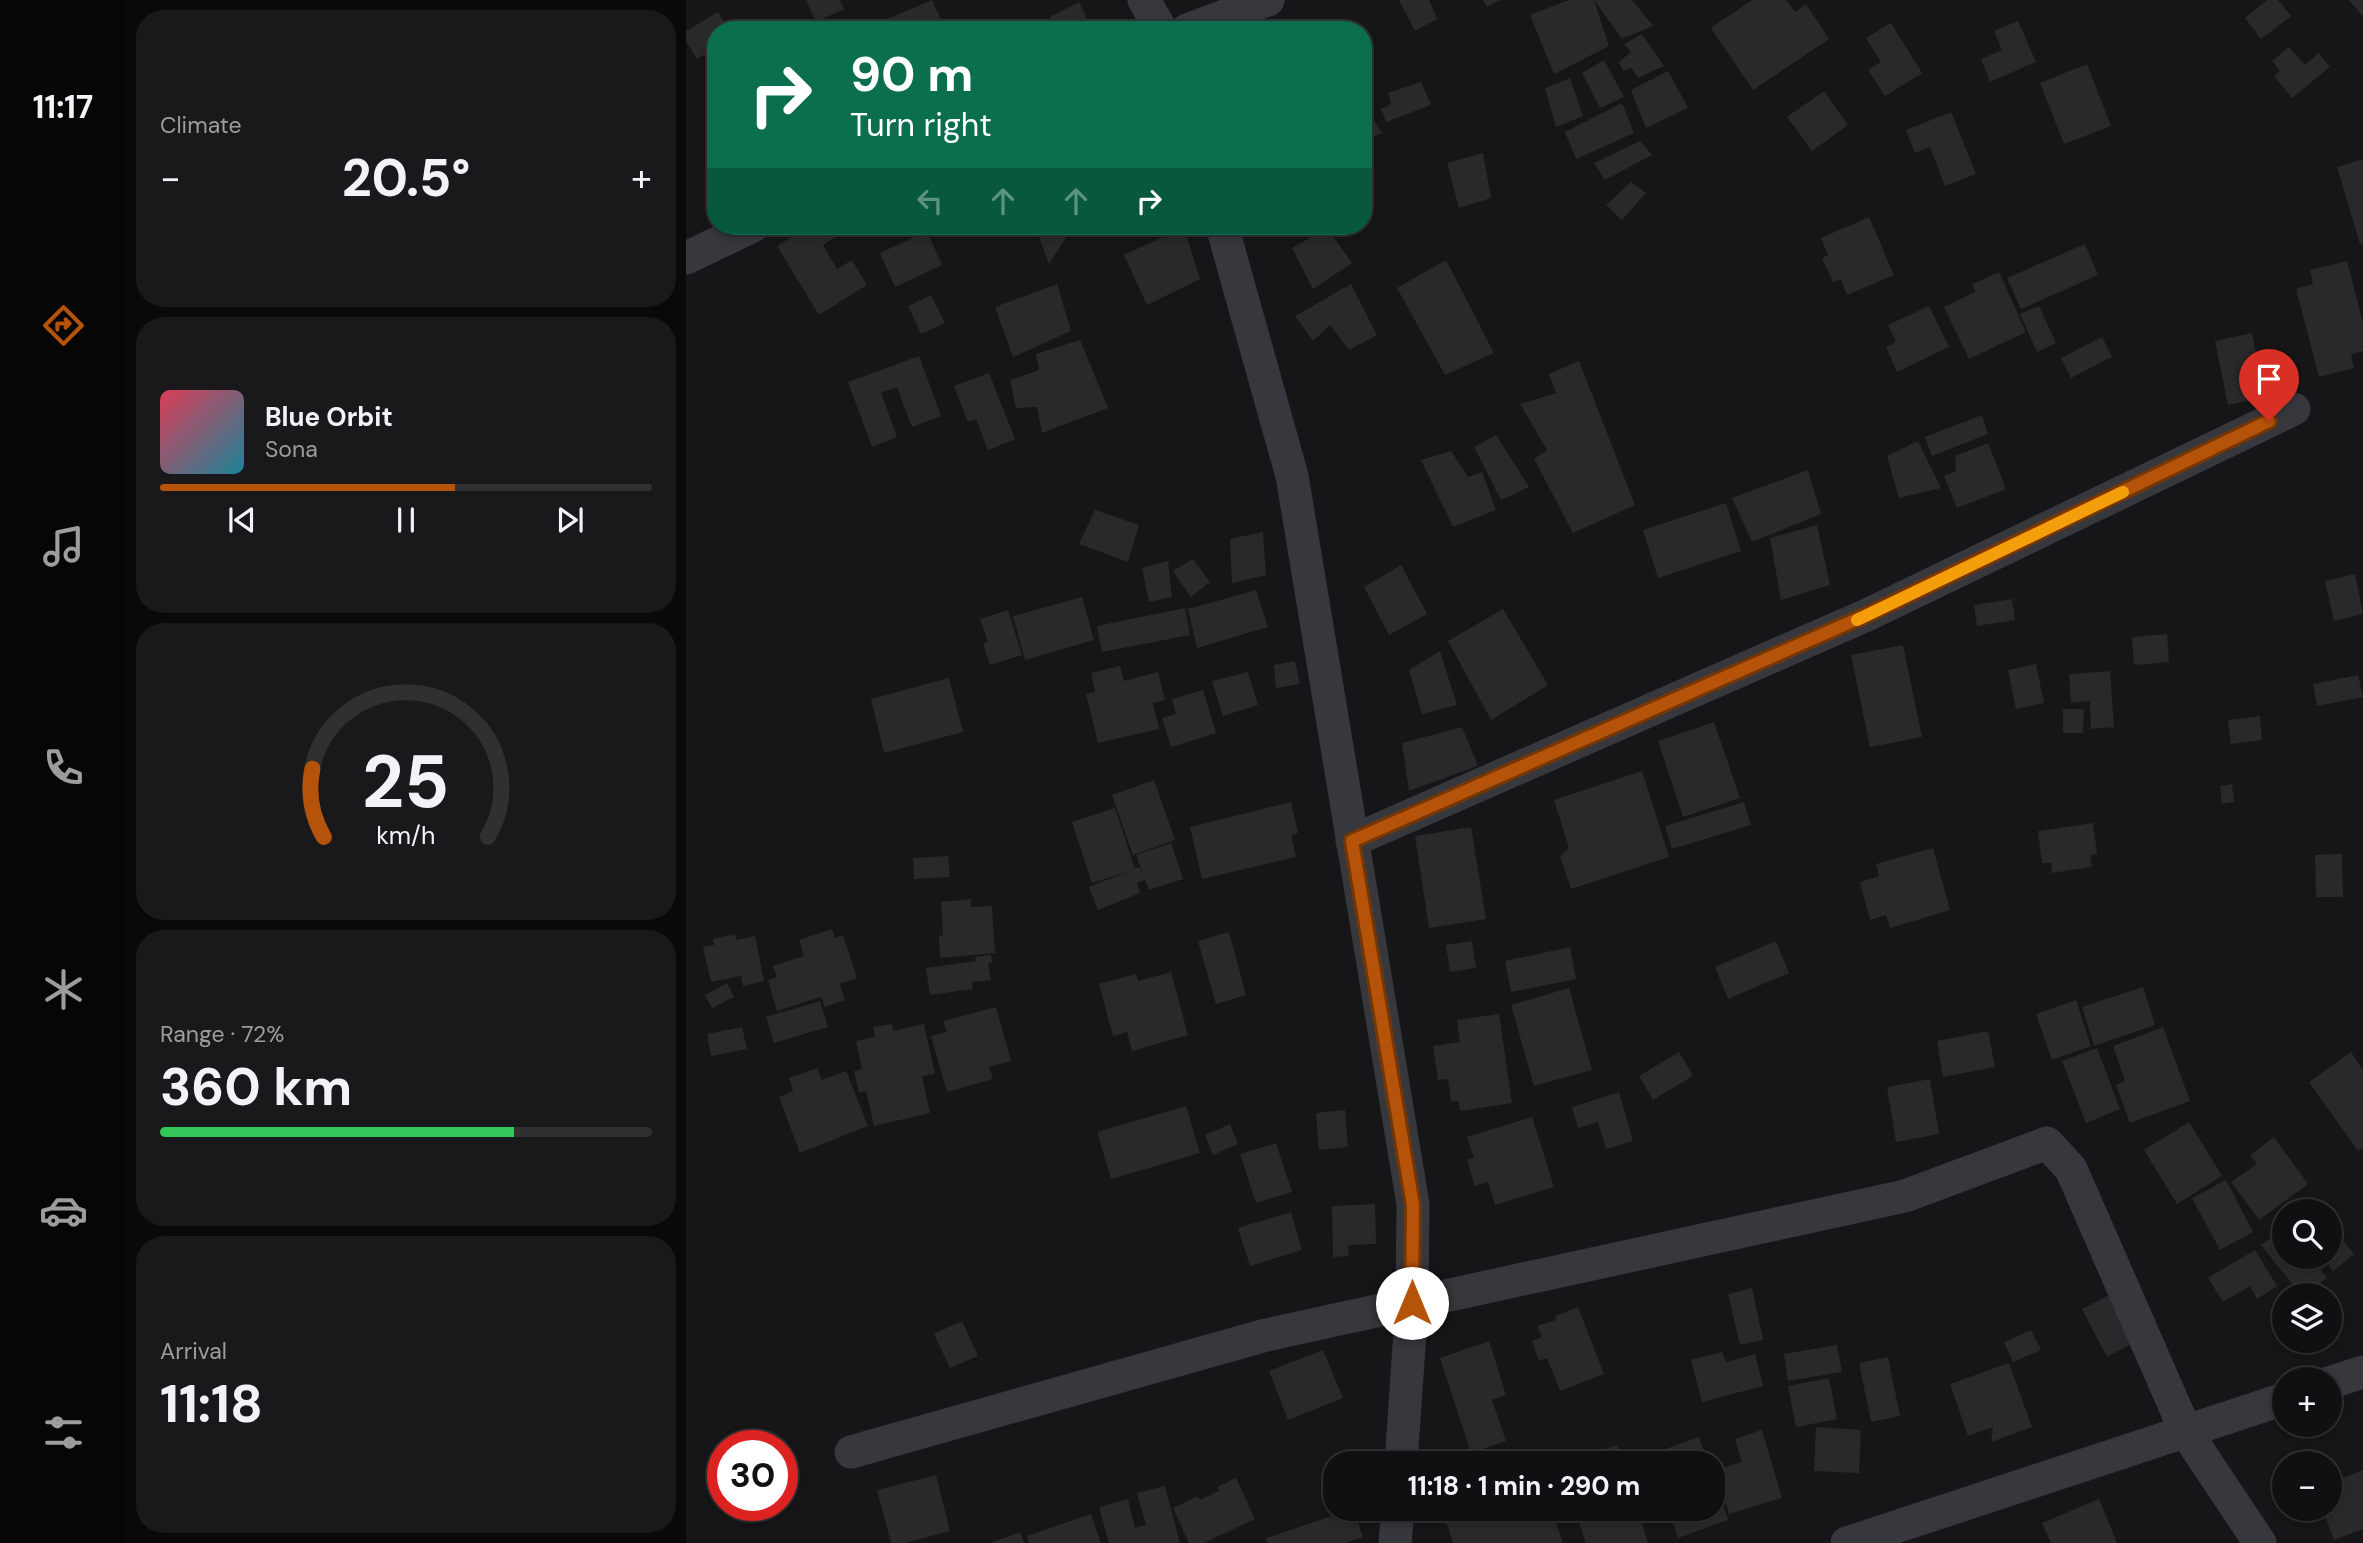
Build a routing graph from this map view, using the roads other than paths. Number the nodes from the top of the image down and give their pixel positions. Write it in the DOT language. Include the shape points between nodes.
graph roads {
  1 [pos="1144,0"];
  2 [pos="1268,0"];
  3 [pos="1156,21"];
  4 [pos="1211,21"];
  5 [pos="733,235"];
  6 [pos="1225,235"];
  7 [pos="686,258"];
  8 [pos="2294,409"];
  9 [pos="1352,841"];
  10 [pos="1412,1303"];
  11 [pos="2363,1372"];
  12 [pos="2342,1379"];
  13 [pos="2272,1403"];
  14 [pos="2186,1432"];
  15 [pos="1402,1451"];
  16 [pos="851,1452"];
  17 [pos="1397,1521"];
  18 [pos="1395,1543"];
  19 [pos="1847,1543"];
  20 [pos="2260,1543"];
  1 -- 3 [label="street"];
  2 -- 4 [label="street"];
  5 -- 7 [label="street"];
  6 -- 9 [label="street" via="1292,476"];
  8 -- 9 [label="street" via="1869,614"];
  9 -- 10 [label="street" via="1413,1205"];
  10 -- 14 [label="street" via="1905,1196 2047,1143 2071,1169"];
  10 -- 15 [label="street"];
  10 -- 16 [label="street" via="1266,1335"];
  11 -- 12 [label="street"];
  13 -- 14 [label="street"];
  14 -- 19 [label="street"];
  14 -- 20 [label="street"];
  17 -- 18 [label="street"];
}
